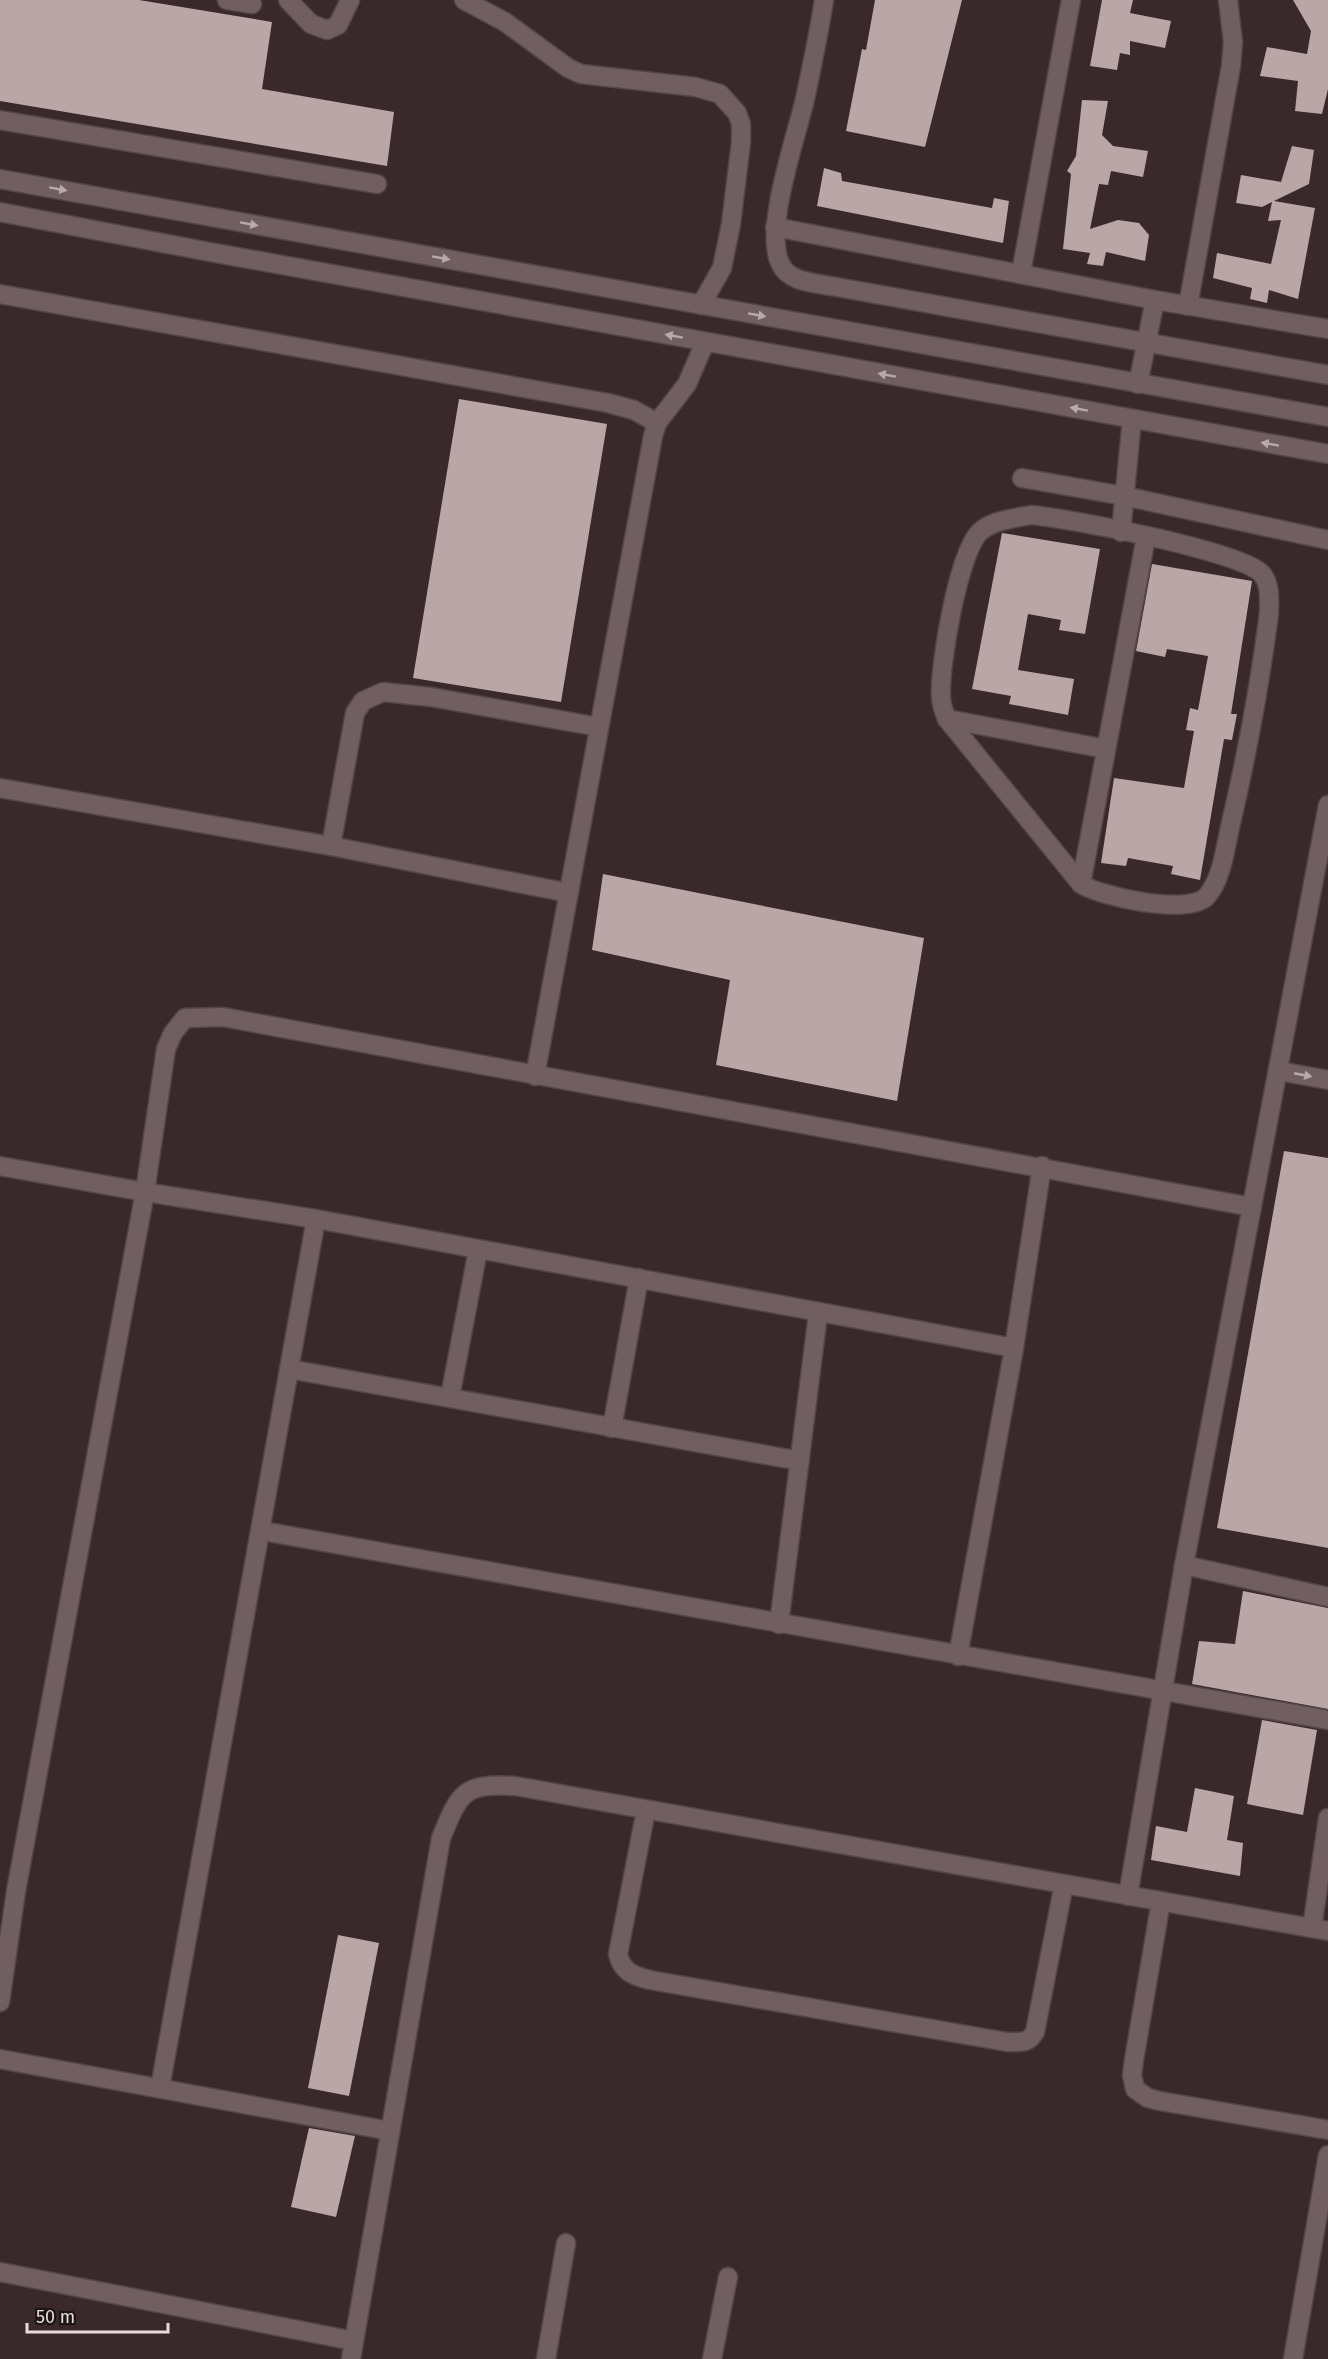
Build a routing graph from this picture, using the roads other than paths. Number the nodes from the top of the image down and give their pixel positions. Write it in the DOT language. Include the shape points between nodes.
graph roads {
  1 [pos="227,0"];
  2 [pos="288,0"];
  3 [pos="350,0"];
  4 [pos="464,0"];
  5 [pos="824,0"];
  6 [pos="1071,0"];
  7 [pos="1228,0"];
  8 [pos="252,4"];
  9 [pos="0,120"];
  10 [pos="0,179"];
  11 [pos="377,184"];
  12 [pos="0,212"];
  13 [pos="775,227"];
  14 [pos="1021,273"];
  15 [pos="0,294"];
  16 [pos="1155,300"];
  17 [pos="701,305"];
  18 [pos="1188,306"];
  19 [pos="1328,329"];
  20 [pos="1146,340"];
  21 [pos="705,342"];
  22 [pos="1328,375"];
  23 [pos="1138,384"];
  24 [pos="1328,417"];
  25 [pos="1132,419"];
  26 [pos="657,423"];
  27 [pos="1328,454"];
  28 [pos="1022,478"];
  29 [pos="1124,496"];
  30 [pos="1121,532"];
  31 [pos="1146,537"];
  32 [pos="1328,540"];
  33 [pos="947,719"];
  34 [pos="599,727"];
  35 [pos="1106,749"];
  36 [pos="0,788"];
  37 [pos="1327,816"];
  38 [pos="331,846"];
  39 [pos="1081,884"];
  40 [pos="569,893"];
  41 [pos="1279,1071"];
  42 [pos="535,1076"];
  43 [pos="1328,1080"];
  44 [pos="0,1166"];
  45 [pos="1042,1166"];
  46 [pos="145,1192"];
  47 [pos="1251,1206"];
  48 [pos="316,1219"];
  49 [pos="478,1250"];
  50 [pos="639,1278"];
  51 [pos="818,1314"];
  52 [pos="1014,1348"];
  53 [pos="289,1369"];
  54 [pos="450,1397"];
  55 [pos="612,1428"];
  56 [pos="800,1461"];
  57 [pos="262,1531"];
  58 [pos="1184,1565"];
  59 [pos="1328,1597"];
  60 [pos="779,1624"];
  61 [pos="958,1656"];
  62 [pos="1164,1690"];
  63 [pos="1328,1720"];
  64 [pos="646,1810"];
  65 [pos="1328,1818"];
  66 [pos="1064,1884"];
  67 [pos="8,1889"];
  68 [pos="1128,1896"];
  69 [pos="1161,1901"];
  70 [pos="1320,1929"];
  71 [pos="0,2002"];
  72 [pos="0,2060"];
  73 [pos="160,2088"];
  74 [pos="1328,2130"];
  75 [pos="390,2131"];
  76 [pos="1328,2155"];
  77 [pos="566,2243"];
  78 [pos="0,2272"];
  79 [pos="728,2277"];
  80 [pos="354,2340"];
  81 [pos="351,2359"];
  82 [pos="546,2359"];
  83 [pos="712,2359"];
  84 [pos="1293,2359"];
  1 -- 8 [label="street"];
  2 -- 3 [label="street" via="311,24 327,30 338,25"];
  4 -- 17 [label="street" via="505,22 581,74 696,87 720,94 734,108 741,133 732,224 722,268"];
  5 -- 13 [label="street"];
  6 -- 14 [label="street"];
  7 -- 18 [label="street" via="1233,42 1231,66"];
  9 -- 11 [label="street"];
  10 -- 17 [label="street, one-way"];
  21 -- 12 [label="street, one-way"];
  13 -- 14 [label="street"];
  13 -- 20 [label="street" via="775,249 789,276"];
  14 -- 16 [label="street"];
  15 -- 26 [label="street" via="608,403 634,410"];
  16 -- 18 [label="street"];
  16 -- 20 [label="street"];
  17 -- 23 [label="street, one-way"];
  18 -- 19 [label="street"];
  20 -- 22 [label="street"];
  20 -- 23 [label="street"];
  25 -- 21 [label="street, one-way"];
  21 -- 26 [label="street" via="687,384"];
  23 -- 24 [label="street"];
  27 -- 25 [label="street, one-way"];
  25 -- 29 [label="street"];
  26 -- 34 [label="street"];
  28 -- 29 [label="street"];
  29 -- 30 [label="street"];
  29 -- 32 [label="street"];
  30 -- 31 [label="street"];
  30 -- 33 [label="street" via="1031,515 982,530 970,544 963,565 944,654 941,697"];
  31 -- 35 [label="street"];
  31 -- 39 [label="street" via="1246,563 1262,574 1269,591 1269,613 1248,744 1218,878 1206,897 1184,906 1101,894"];
  33 -- 35 [label="street"];
  33 -- 39 [label="street"];
  34 -- 38 [label="street" via="431,697 383,692 372,695 355,713"];
  34 -- 40 [label="street"];
  35 -- 39 [label="street"];
  36 -- 38 [label="street"];
  37 -- 41 [label="street"];
  38 -- 40 [label="street"];
  40 -- 42 [label="street"];
  41 -- 43 [label="street, one-way"];
  41 -- 47 [label="street"];
  42 -- 45 [label="street"];
  42 -- 46 [label="street" via="223,1017 185,1018 166,1049"];
  44 -- 46 [label="street"];
  45 -- 47 [label="street"];
  45 -- 52 [label="street"];
  46 -- 48 [label="street"];
  46 -- 67 [label="street"];
  47 -- 58 [label="street"];
  48 -- 49 [label="street"];
  48 -- 53 [label="street"];
  49 -- 50 [label="street"];
  49 -- 54 [label="street"];
  50 -- 51 [label="street"];
  50 -- 55 [label="street"];
  51 -- 52 [label="street"];
  51 -- 56 [label="street"];
  52 -- 61 [label="street"];
  53 -- 54 [label="street"];
  53 -- 57 [label="street"];
  54 -- 55 [label="street"];
  55 -- 56 [label="street"];
  56 -- 60 [label="street"];
  57 -- 60 [label="street"];
  57 -- 73 [label="street"];
  58 -- 59 [label="street"];
  58 -- 62 [label="street"];
  60 -- 61 [label="street"];
  61 -- 62 [label="street"];
  62 -- 63 [label="street"];
  62 -- 68 [label="street"];
  64 -- 66 [label="street"];
  64 -- 66 [label="street" via="618,1954 627,1972 650,1980 1023,2043 1035,2032"];
  64 -- 75 [label="street" via="515,1786 483,1784 464,1795 441,1839"];
  65 -- 70 [label="street"];
  66 -- 68 [label="street"];
  67 -- 71 [label="street"];
  68 -- 69 [label="street"];
  69 -- 70 [label="street"];
  69 -- 74 [label="street" via="1133,2068 1135,2089 1160,2101"];
  72 -- 73 [label="street"];
  73 -- 75 [label="street"];
  75 -- 80 [label="street"];
  76 -- 84 [label="street"];
  77 -- 82 [label="street"];
  78 -- 80 [label="street"];
  79 -- 83 [label="street"];
  80 -- 81 [label="street"];
}
